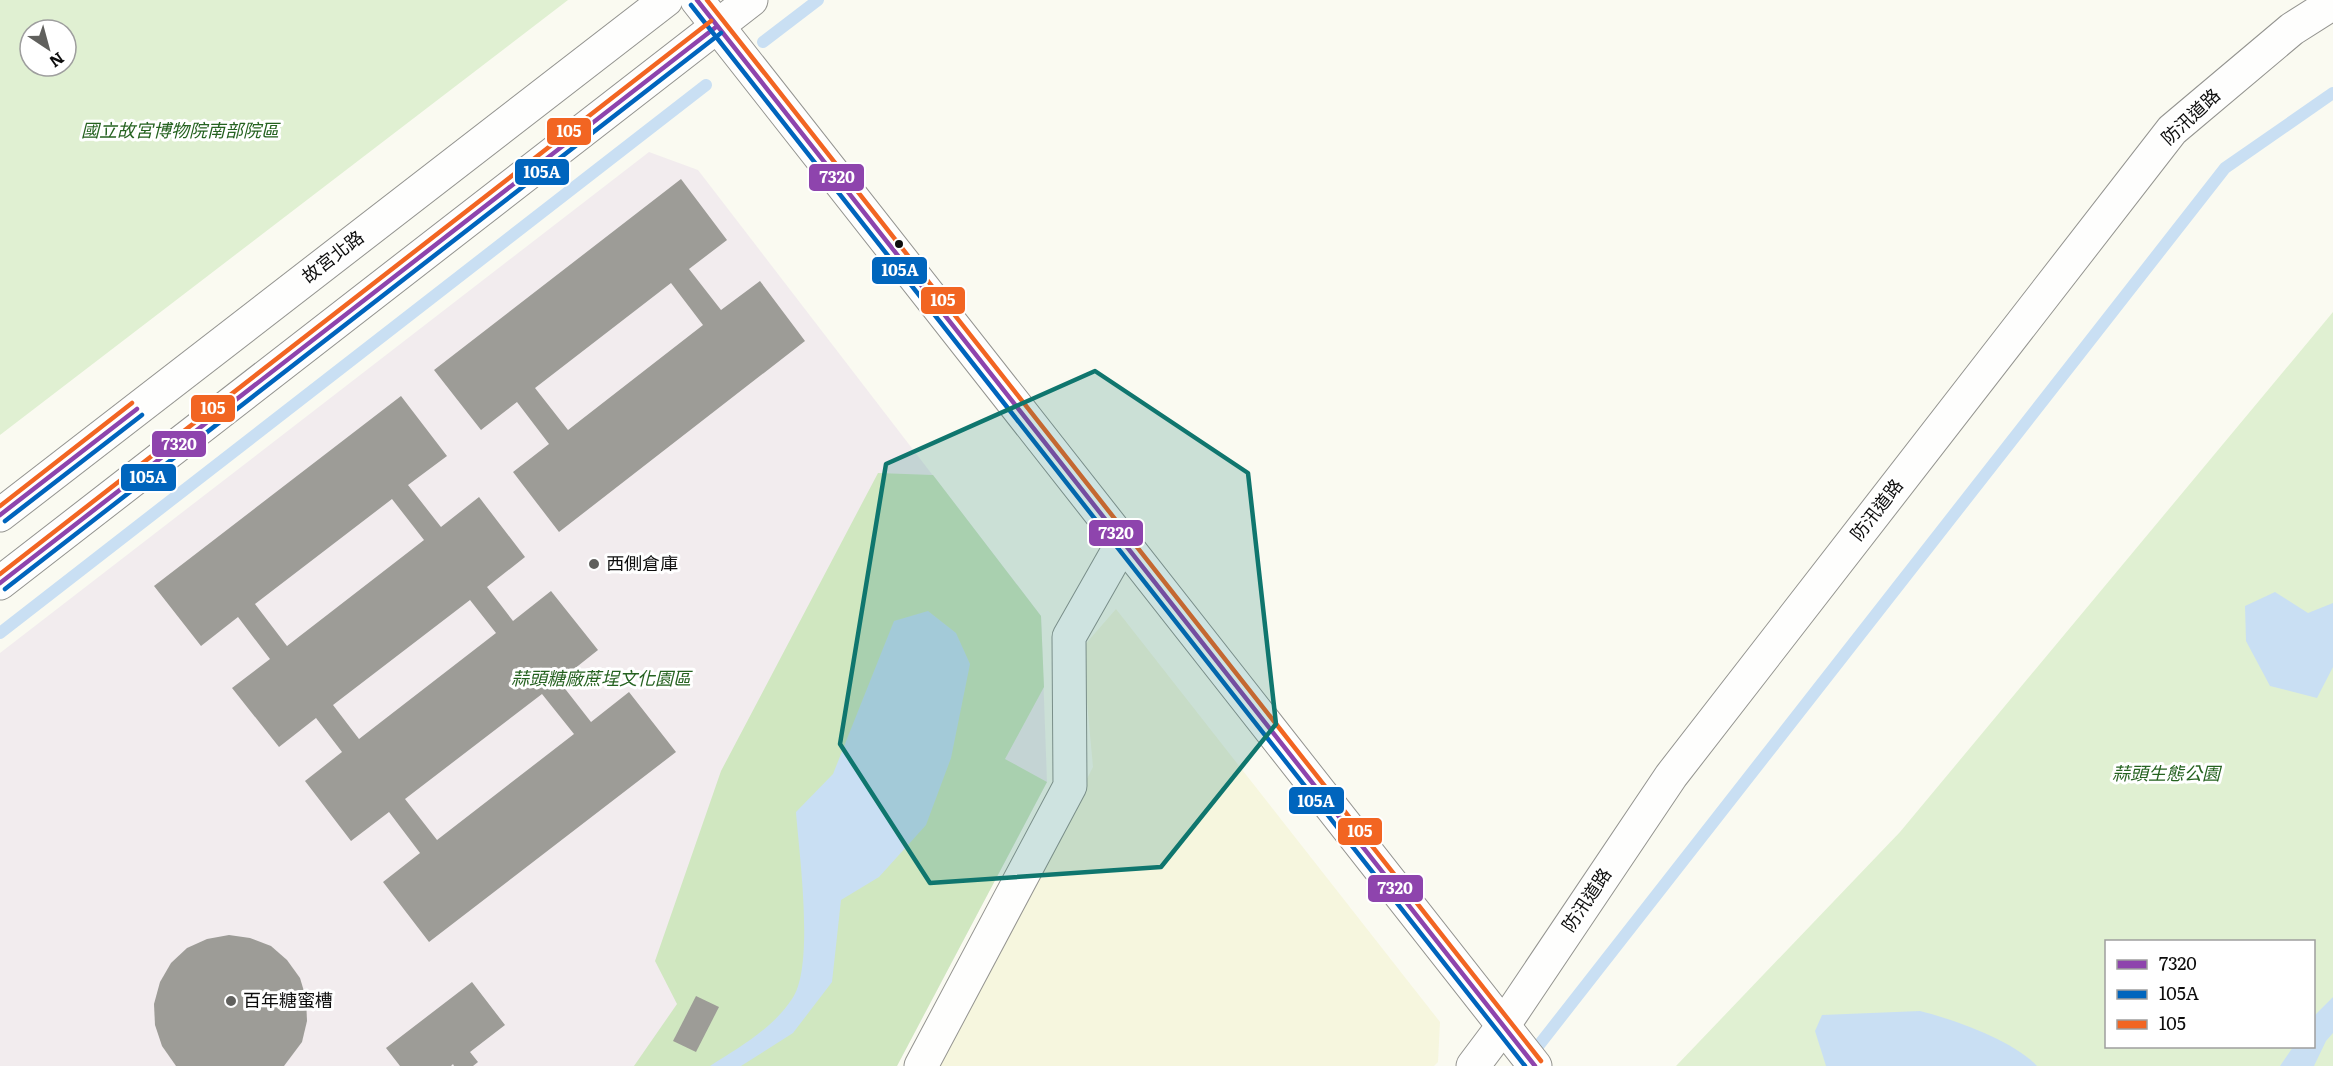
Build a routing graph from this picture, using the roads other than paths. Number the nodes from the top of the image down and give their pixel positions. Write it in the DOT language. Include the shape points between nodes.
graph roads {
  1 [pos="666,0"];
  2 [pos="697,0"];
  3 [pos="751,0"];
  4 [pos="2333,3"];
  5 [pos="716,27"];
  6 [pos="0,515"];
  7 [pos="1123,542"];
  8 [pos="0,583"];
  9 [pos="1503,1026"];
  10 [pos="921,1066"];
  11 [pos="1473,1066"];
  12 [pos="1535,1066"];
  1 -- 6 [label="street, 故宮北路"];
  2 -- 5 [label="street"];
  3 -- 5 [label="street"];
  4 -- 9 [label="street, 防汛道路" via="2292,29 2172,130 1671,776"];
  5 -- 7 [label="street"];
  5 -- 8 [label="street"];
  7 -- 9 [label="street"];
  7 -- 10 [label="street" via="1069,637 1070,786"];
  9 -- 11 [label="street, 防汛道路"];
  9 -- 12 [label="street"];
}
